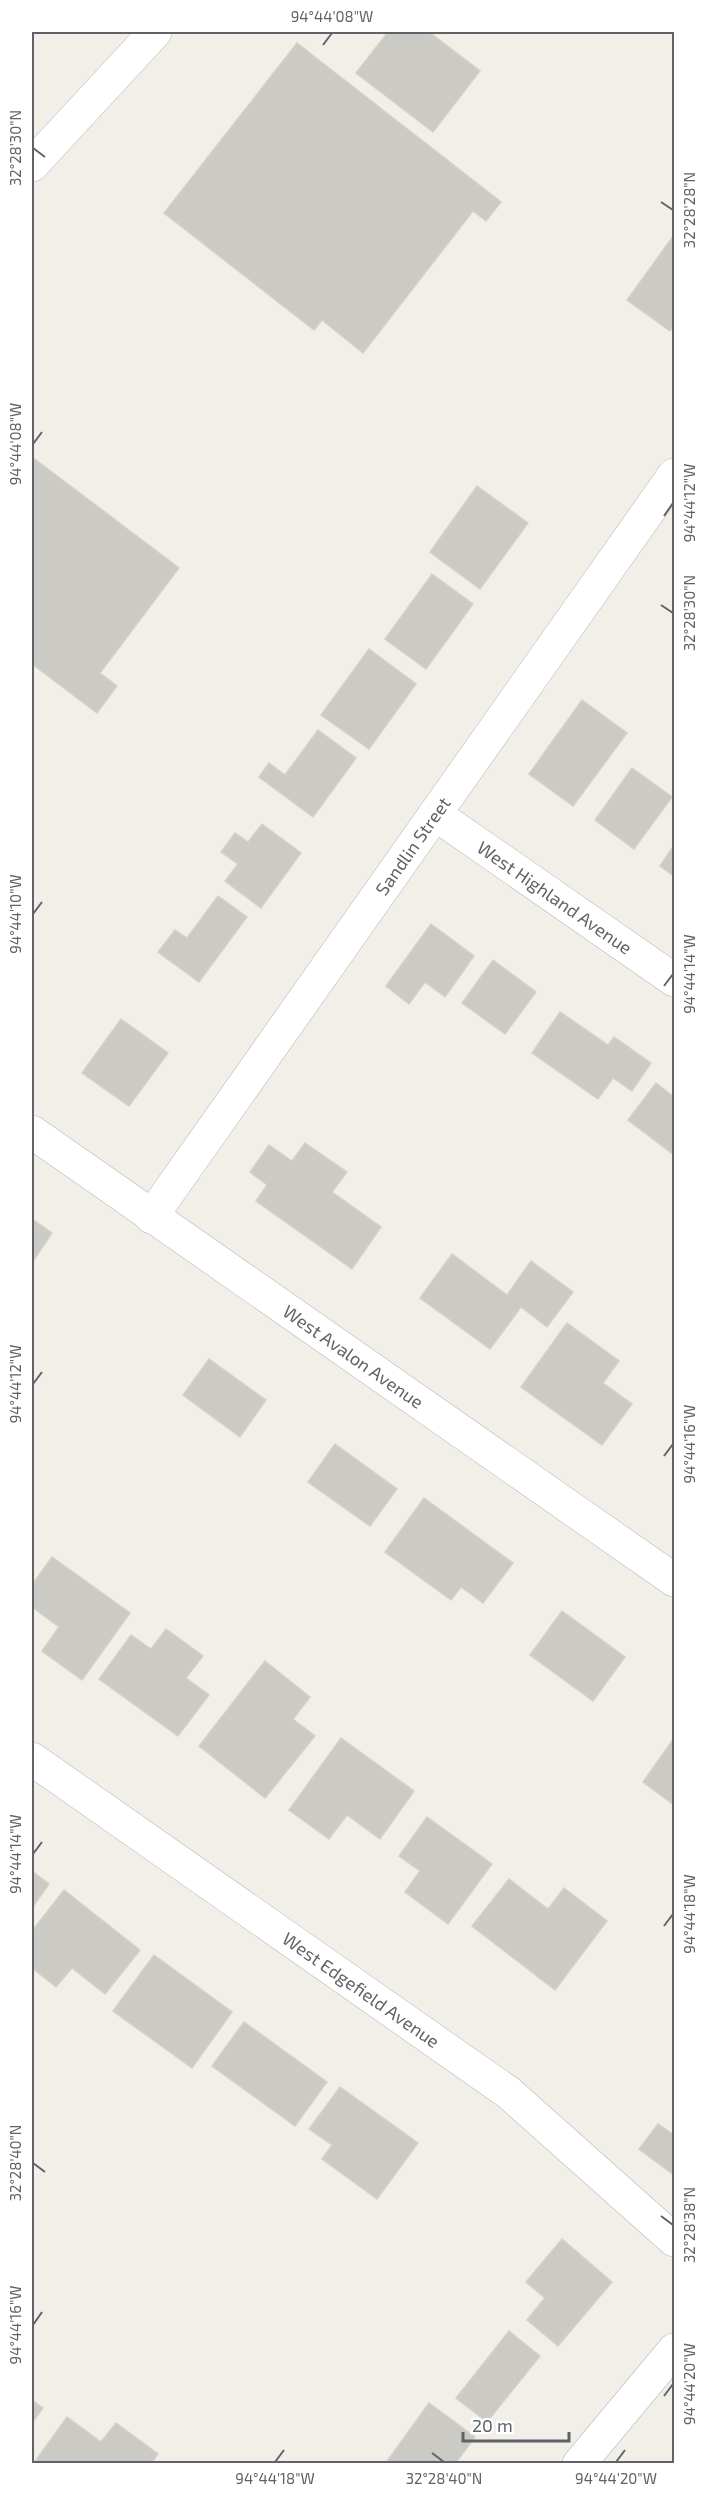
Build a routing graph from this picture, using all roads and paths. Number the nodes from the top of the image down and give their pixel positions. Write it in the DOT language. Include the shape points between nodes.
graph roads {
  1 [pos="154,32"];
  2 [pos="32,165"];
  3 [pos="675,475"];
  4 [pos="435,814"];
  5 [pos="675,980"];
  6 [pos="32,1132"];
  7 [pos="152,1217"];
  8 [pos="675,1580"];
  9 [pos="32,1759"];
  10 [pos="675,2240"];
  11 [pos="675,2350"];
  12 [pos="579,2463"];
  1 -- 2 [label="street"];
  3 -- 4 [label="street, Sandlin Street"];
  4 -- 5 [label="street, West Highland Avenue"];
  4 -- 7 [label="street, Sandlin Street"];
  6 -- 7 [label="street, West Avalon Avenue"];
  7 -- 8 [label="street, West Avalon Avenue"];
  9 -- 10 [label="street, West Edgefield Avenue" via="509,2093"];
  11 -- 12 [label="street"];
}
